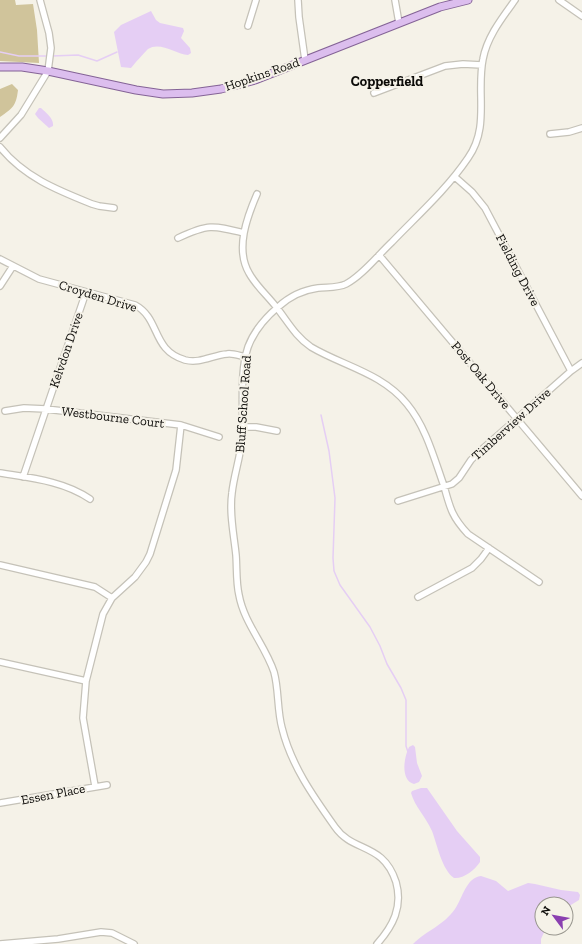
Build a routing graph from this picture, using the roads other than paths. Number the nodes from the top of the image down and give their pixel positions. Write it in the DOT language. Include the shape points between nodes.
graph roads {
  1 [pos="40,0"];
  2 [pos="256,0"];
  3 [pos="298,0"];
  4 [pos="395,0"];
  5 [pos="468,0"];
  6 [pos="516,0"];
  7 [pos="560,0"];
  8 [pos="582,16"];
  9 [pos="399,23"];
  10 [pos="248,26"];
  11 [pos="305,60"];
  12 [pos="482,65"];
  13 [pos="0,67"];
  14 [pos="48,71"];
  15 [pos="374,93"];
  16 [pos="582,128"];
  17 [pos="550,134"];
  18 [pos="0,138"];
  19 [pos="0,147"];
  20 [pos="455,177"];
  21 [pos="257,194"];
  22 [pos="114,208"];
  23 [pos="244,233"];
  24 [pos="178,238"];
  25 [pos="379,255"];
  26 [pos="0,259"];
  27 [pos="13,266"];
  28 [pos="0,286"];
  29 [pos="86,292"];
  30 [pos="277,308"];
  31 [pos="246,357"];
  32 [pos="582,363"];
  33 [pos="571,371"];
  34 [pos="46,409"];
  35 [pos="5,411"];
  36 [pos="517,418"];
  37 [pos="181,425"];
  38 [pos="243,427"];
  39 [pos="277,431"];
  40 [pos="219,437"];
  41 [pos="0,473"];
  42 [pos="23,477"];
  43 [pos="444,487"];
  44 [pos="582,496"];
  45 [pos="90,499"];
  46 [pos="398,502"];
  47 [pos="489,548"];
  48 [pos="0,565"];
  49 [pos="539,582"];
  50 [pos="418,597"];
  51 [pos="112,598"];
  52 [pos="0,662"];
  53 [pos="86,682"];
  54 [pos="107,785"];
  55 [pos="95,786"];
  56 [pos="0,803"];
  57 [pos="0,944"];
  58 [pos="134,944"];
  59 [pos="377,944"];
  1 -- 14 [label="street" via="51,48"];
  2 -- 10 [label="street"];
  3 -- 11 [label="street"];
  4 -- 9 [label="street"];
  5 -- 9 [label="main road, Hopkins Road" via="440,7"];
  6 -- 12 [label="street, Bluff School Road" via="488,42"];
  7 -- 8 [label="street"];
  9 -- 11 [label="main road, Hopkins Road"];
  11 -- 14 [label="main road, Hopkins Road" via="254,80 191,93 163,94 136,90"];
  12 -- 15 [label="street" via="445,66"];
  12 -- 20 [label="street, Bluff School Road" via="482,117 478,140"];
  13 -- 14 [label="main road, Hopkins Road"];
  14 -- 18 [label="street" via="21,115"];
  16 -- 17 [label="street"];
  19 -- 22 [label="street" via="13,161 43,183 92,204"];
  20 -- 25 [label="street, Bluff School Road"];
  20 -- 33 [label="street, Fielding Drive" via="485,208"];
  21 -- 23 [label="street"];
  23 -- 24 [label="street" via="220,226 199,229"];
  23 -- 30 [label="street" via="244,263"];
  25 -- 30 [label="street, Bluff School Road" via="347,284 304,291"];
  25 -- 36 [label="street, Post Oak Drive"];
  26 -- 27 [label="street, Croyden Drive"];
  27 -- 28 [label="street"];
  27 -- 29 [label="street, Croyden Drive" via="39,279"];
  29 -- 31 [label="street, Croyden Drive" via="140,308 149,316 165,348 181,359 197,361 227,354"];
  29 -- 34 [label="street, Kelvdon Drive"];
  30 -- 31 [label="street, Bluff School Road" via="257,329"];
  30 -- 43 [label="street" via="304,342 369,374 395,390 422,427"];
  31 -- 38 [label="street, Bluff School Road"];
  32 -- 33 [label="street, Timberview Drive"];
  33 -- 36 [label="street, Timberview Drive"];
  34 -- 35 [label="street, Westbourne Court" via="24,408"];
  34 -- 37 [label="street, Westbourne Court"];
  34 -- 42 [label="street, Kelvdon Drive"];
  36 -- 43 [label="street, Timberview Drive" via="471,460 459,478"];
  36 -- 44 [label="street, Post Oak Drive"];
  37 -- 40 [label="street, Westbourne Court"];
  37 -- 51 [label="street" via="176,470 150,554 142,570"];
  38 -- 39 [label="street"];
  38 -- 59 [label="street, Bluff School Road" via="231,499 239,595 274,674 285,742 296,767 341,834 385,861 395,880 398,898 396,915 390,928"];
  41 -- 42 [label="street"];
  42 -- 45 [label="street" via="60,484"];
  43 -- 46 [label="street, Timberview Drive"];
  43 -- 47 [label="street" via="456,520 468,534"];
  47 -- 49 [label="street"];
  47 -- 50 [label="street" via="472,568"];
  48 -- 51 [label="street" via="96,588"];
  51 -- 53 [label="street" via="101,623"];
  52 -- 53 [label="street"];
  53 -- 55 [label="street" via="83,718"];
  54 -- 55 [label="street, Essen Place"];
  55 -- 56 [label="street, Essen Place"];
  57 -- 58 [label="street" via="101,932 112,932"];
}
